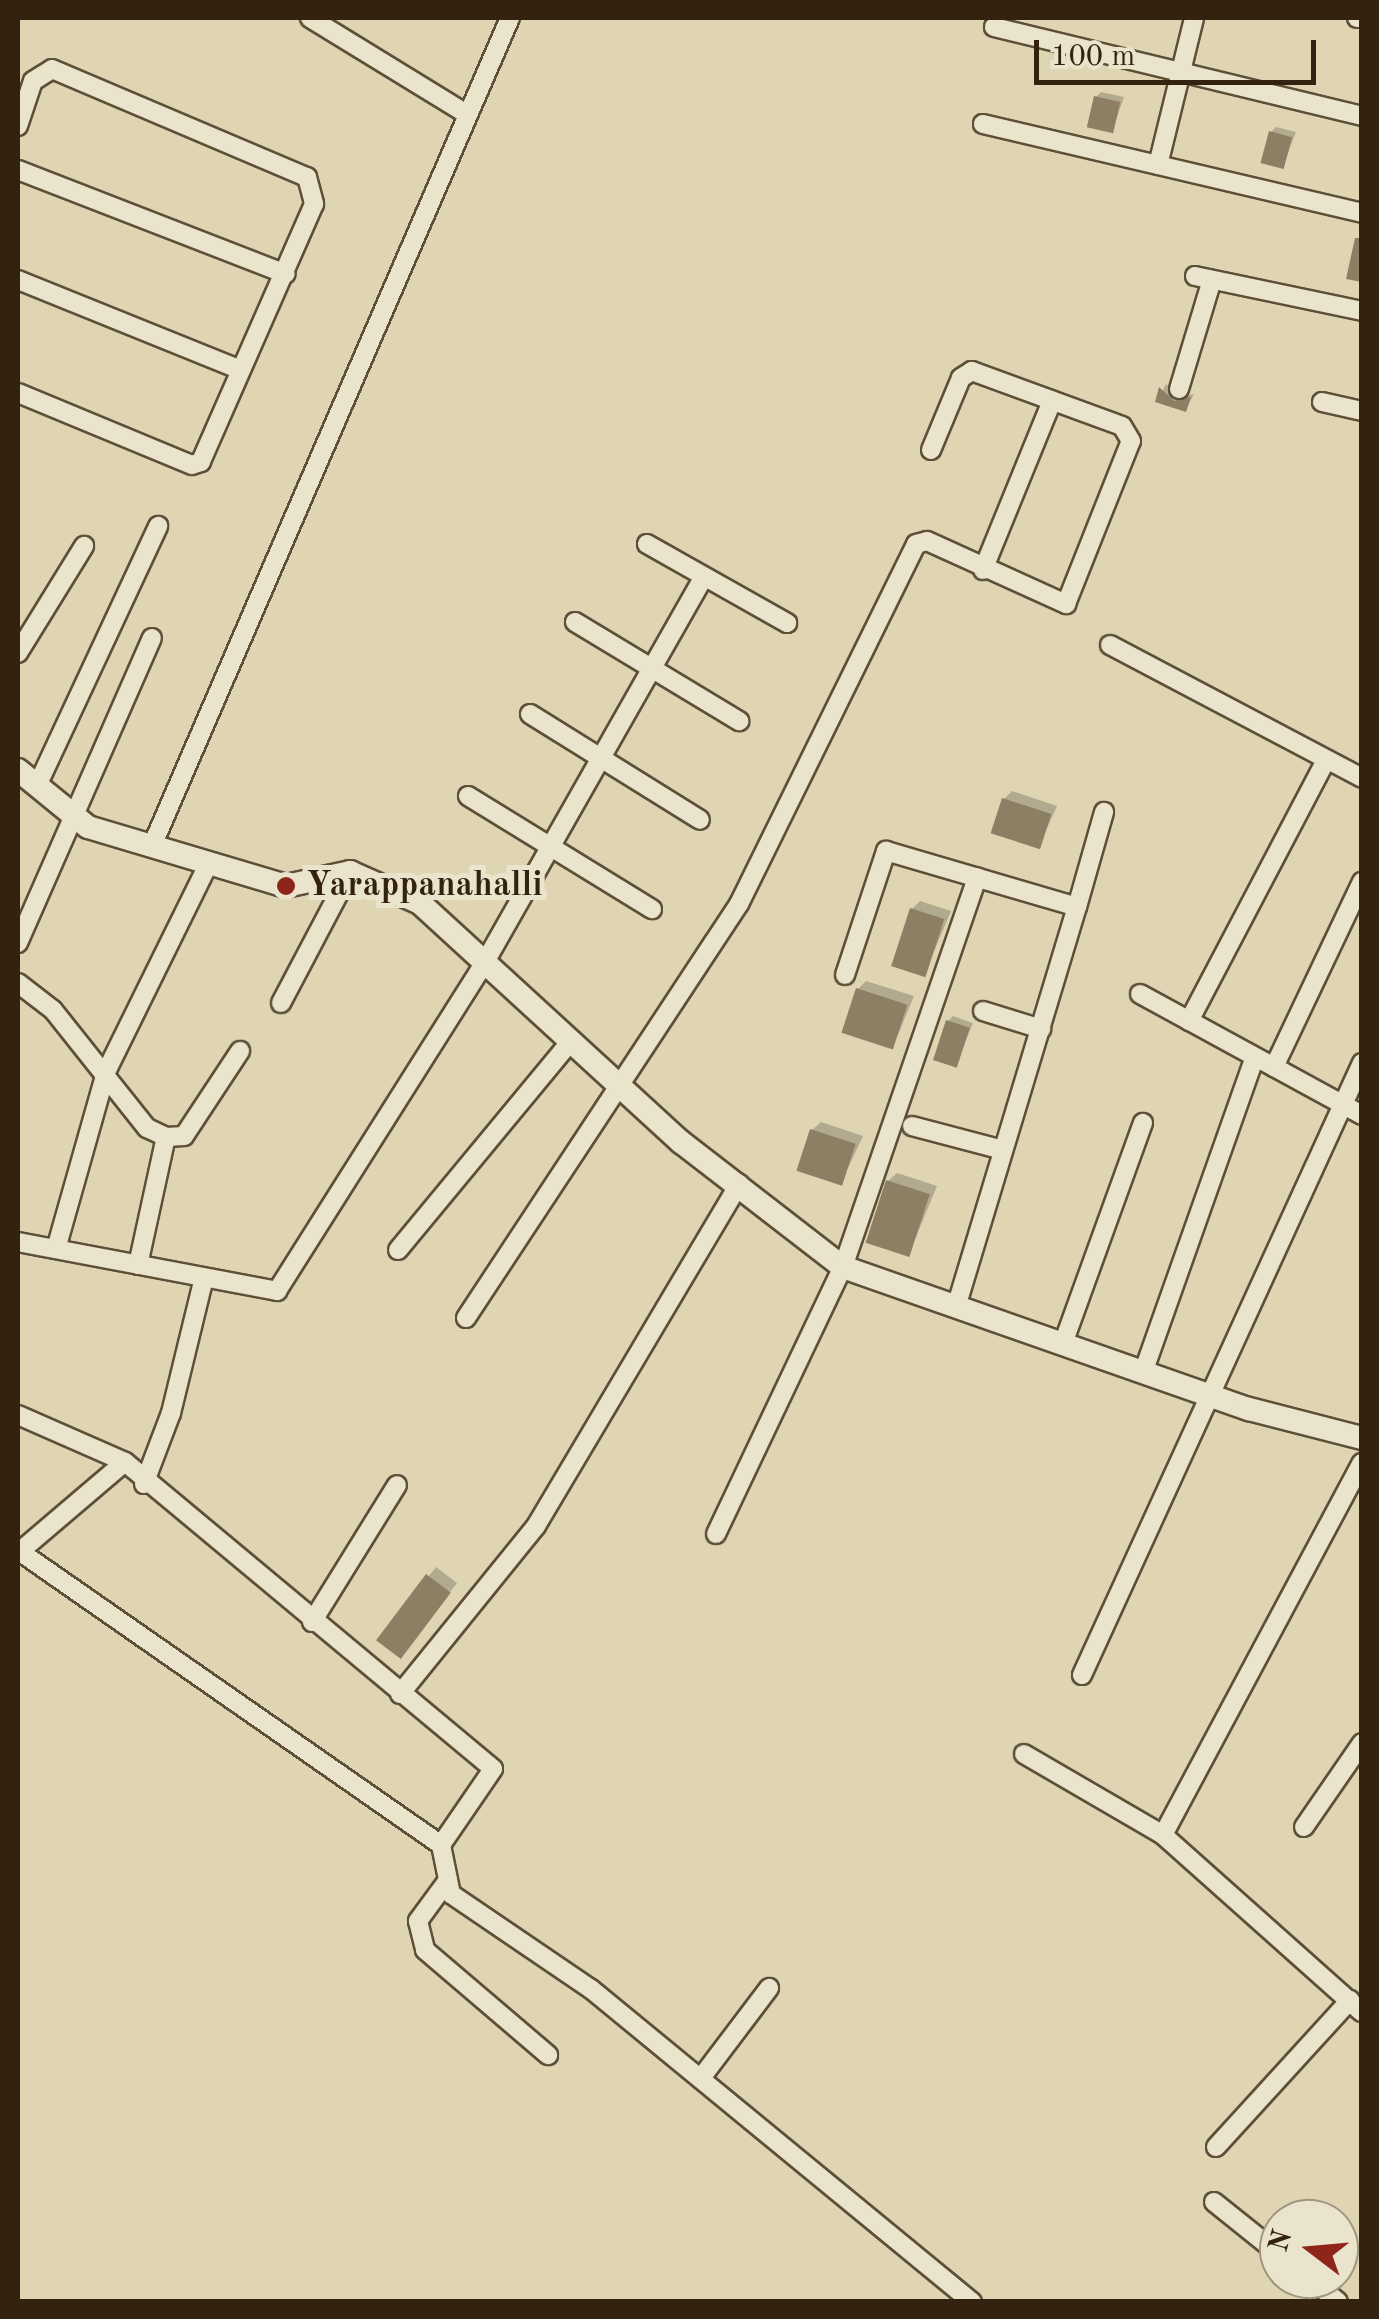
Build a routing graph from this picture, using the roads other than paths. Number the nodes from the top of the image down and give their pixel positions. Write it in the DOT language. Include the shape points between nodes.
graph roads {
  1 [pos="310,18"];
  2 [pos="510,18"];
  3 [pos="1194,18"];
  4 [pos="994,27"];
  5 [pos="1180,73"];
  6 [pos="468,115"];
  7 [pos="1362,116"];
  8 [pos="983,124"];
  9 [pos="18,126"];
  10 [pos="1158,166"];
  11 [pos="18,170"];
  12 [pos="1362,213"];
  13 [pos="286,274"];
  14 [pos="18,280"];
  15 [pos="1362,311"];
  16 [pos="241,370"];
  17 [pos="1179,388"];
  18 [pos="18,394"];
  19 [pos="1052,401"];
  20 [pos="1322,402"];
  21 [pos="1362,411"];
  22 [pos="932,450"];
  23 [pos="158,526"];
  24 [pos="646,544"];
  25 [pos="84,546"];
  26 [pos="983,570"];
  27 [pos="704,576"];
  28 [pos="575,622"];
  29 [pos="787,623"];
  30 [pos="152,638"];
  31 [pos="1110,646"];
  32 [pos="18,654"];
  33 [pos="652,669"];
  34 [pos="530,714"];
  35 [pos="739,721"];
  36 [pos="601,758"];
  37 [pos="1326,760"];
  38 [pos="18,770"];
  39 [pos="1362,778"];
  40 [pos="37,786"];
  41 [pos="468,796"];
  42 [pos="1104,812"];
  43 [pos="74,816"];
  44 [pos="700,820"];
  45 [pos="152,846"];
  46 [pos="551,847"];
  47 [pos="209,863"];
  48 [pos="350,872"];
  49 [pos="977,877"];
  50 [pos="1362,882"];
  51 [pos="1077,907"];
  52 [pos="652,909"];
  53 [pos="18,943"];
  54 [pos="485,962"];
  55 [pos="845,975"];
  56 [pos="18,983"];
  57 [pos="1140,994"];
  58 [pos="281,1003"];
  59 [pos="983,1011"];
  60 [pos="1189,1020"];
  61 [pos="1041,1028"];
  62 [pos="571,1041"];
  63 [pos="240,1051"];
  64 [pos="1255,1057"];
  65 [pos="1362,1063"];
  66 [pos="1274,1067"];
  67 [pos="106,1072"];
  68 [pos="620,1086"];
  69 [pos="1339,1103"];
  70 [pos="1362,1115"];
  71 [pos="1144,1123"];
  72 [pos="912,1126"];
  73 [pos="166,1137"];
  74 [pos="1003,1150"];
  75 [pos="739,1184"];
  76 [pos="18,1242"];
  77 [pos="56,1250"];
  78 [pos="398,1250"];
  79 [pos="138,1265"];
  80 [pos="843,1268"];
  81 [pos="204,1278"];
  82 [pos="957,1304"];
  83 [pos="466,1318"];
  84 [pos="1064,1341"];
  85 [pos="1144,1370"];
  86 [pos="1210,1395"];
  87 [pos="19,1411"];
  88 [pos="1362,1438"];
  89 [pos="124,1462"];
  90 [pos="1362,1463"];
  91 [pos="144,1484"];
  92 [pos="397,1485"];
  93 [pos="716,1534"];
  94 [pos="18,1552"];
  95 [pos="312,1622"];
  96 [pos="1082,1675"];
  97 [pos="400,1694"];
  98 [pos="1362,1743"];
  99 [pos="1024,1754"];
  100 [pos="1304,1827"];
  101 [pos="1164,1836"];
  102 [pos="441,1845"];
  103 [pos="448,1880"];
  104 [pos="769,1988"];
  105 [pos="1356,2006"];
  106 [pos="548,2055"];
  107 [pos="701,2078"];
  108 [pos="1216,2147"];
  109 [pos="1214,2202"];
  110 [pos="1259,2238"];
  111 [pos="972,2302"];
  1 -- 6 [label="street"];
  2 -- 6 [label="street"];
  3 -- 5 [label="street"];
  4 -- 5 [label="street"];
  5 -- 7 [label="street"];
  5 -- 10 [label="street"];
  6 -- 45 [label="street"];
  8 -- 10 [label="street"];
  9 -- 13 [label="street" via="33,81 52,69 307,176 314,204"];
  10 -- 12 [label="street"];
  11 -- 13 [label="street"];
  13 -- 16 [label="street"];
  14 -- 16 [label="street"];
  15 -- 17 [label="street" via="1203,278"];
  16 -- 18 [label="street" via="208,454 192,465"];
  19 -- 22 [label="street" via="966,372"];
  19 -- 26 [label="street"];
  19 -- 26 [label="street" via="1122,426 1131,441 1074,590 1066,604 1056,605"];
  20 -- 21 [label="street"];
  23 -- 40 [label="street"];
  24 -- 27 [label="street"];
  25 -- 32 [label="street"];
  26 -- 68 [label="street" via="927,540 916,544 739,904"];
  27 -- 29 [label="street"];
  27 -- 33 [label="street"];
  28 -- 33 [label="street"];
  30 -- 43 [label="street"];
  31 -- 37 [label="street"];
  33 -- 35 [label="street"];
  33 -- 36 [label="street"];
  34 -- 36 [label="street"];
  36 -- 44 [label="street"];
  36 -- 46 [label="street"];
  37 -- 39 [label="street"];
  37 -- 60 [label="street"];
  38 -- 40 [label="street"];
  40 -- 43 [label="street"];
  41 -- 46 [label="street"];
  42 -- 51 [label="street"];
  43 -- 45 [label="street" via="88,827"];
  43 -- 53 [label="street"];
  45 -- 47 [label="street"];
  46 -- 52 [label="street"];
  46 -- 54 [label="street"];
  47 -- 48 [label="street" via="286,886"];
  47 -- 67 [label="street"];
  48 -- 54 [label="street" via="420,903"];
  48 -- 58 [label="street"];
  49 -- 51 [label="street"];
  49 -- 55 [label="street" via="886,851"];
  49 -- 80 [label="street"];
  50 -- 66 [label="street"];
  51 -- 61 [label="street"];
  54 -- 62 [label="street"];
  54 -- 81 [label="street" via="285,1283 270,1294"];
  56 -- 67 [label="street" via="53,1010"];
  57 -- 60 [label="street"];
  59 -- 61 [label="street"];
  60 -- 64 [label="street"];
  61 -- 74 [label="street"];
  62 -- 68 [label="street"];
  62 -- 78 [label="street"];
  63 -- 73 [label="street" via="184,1136"];
  64 -- 66 [label="street"];
  64 -- 85 [label="street"];
  65 -- 69 [label="street"];
  66 -- 69 [label="street"];
  67 -- 73 [label="street" via="147,1128"];
  67 -- 77 [label="street"];
  68 -- 75 [label="street"];
  68 -- 83 [label="street"];
  69 -- 70 [label="street"];
  69 -- 86 [label="street"];
  71 -- 84 [label="street"];
  72 -- 74 [label="street"];
  73 -- 79 [label="street"];
  74 -- 82 [label="street"];
  75 -- 80 [label="street"];
  75 -- 97 [label="street" via="536,1526"];
  76 -- 77 [label="street"];
  77 -- 79 [label="street"];
  79 -- 81 [label="street"];
  80 -- 82 [label="street"];
  80 -- 93 [label="street"];
  81 -- 91 [label="street" via="171,1413"];
  82 -- 84 [label="street"];
  84 -- 85 [label="street"];
  85 -- 86 [label="street"];
  86 -- 88 [label="street"];
  86 -- 96 [label="street"];
  87 -- 89 [label="street"];
  89 -- 91 [label="street"];
  89 -- 94 [label="street"];
  90 -- 101 [label="street"];
  91 -- 95 [label="street"];
  92 -- 95 [label="street"];
  94 -- 102 [label="street"];
  95 -- 97 [label="street"];
  97 -- 102 [label="street" via="492,1769"];
  98 -- 100 [label="street"];
  99 -- 101 [label="street"];
  101 -- 105 [label="street"];
  102 -- 103 [label="street"];
  103 -- 106 [label="street" via="418,1922 425,1950"];
  103 -- 107 [label="street" via="452,1894 590,1989"];
  104 -- 107 [label="street"];
  105 -- 108 [label="street"];
  107 -- 111 [label="street"];
  109 -- 110 [label="street"];
}
